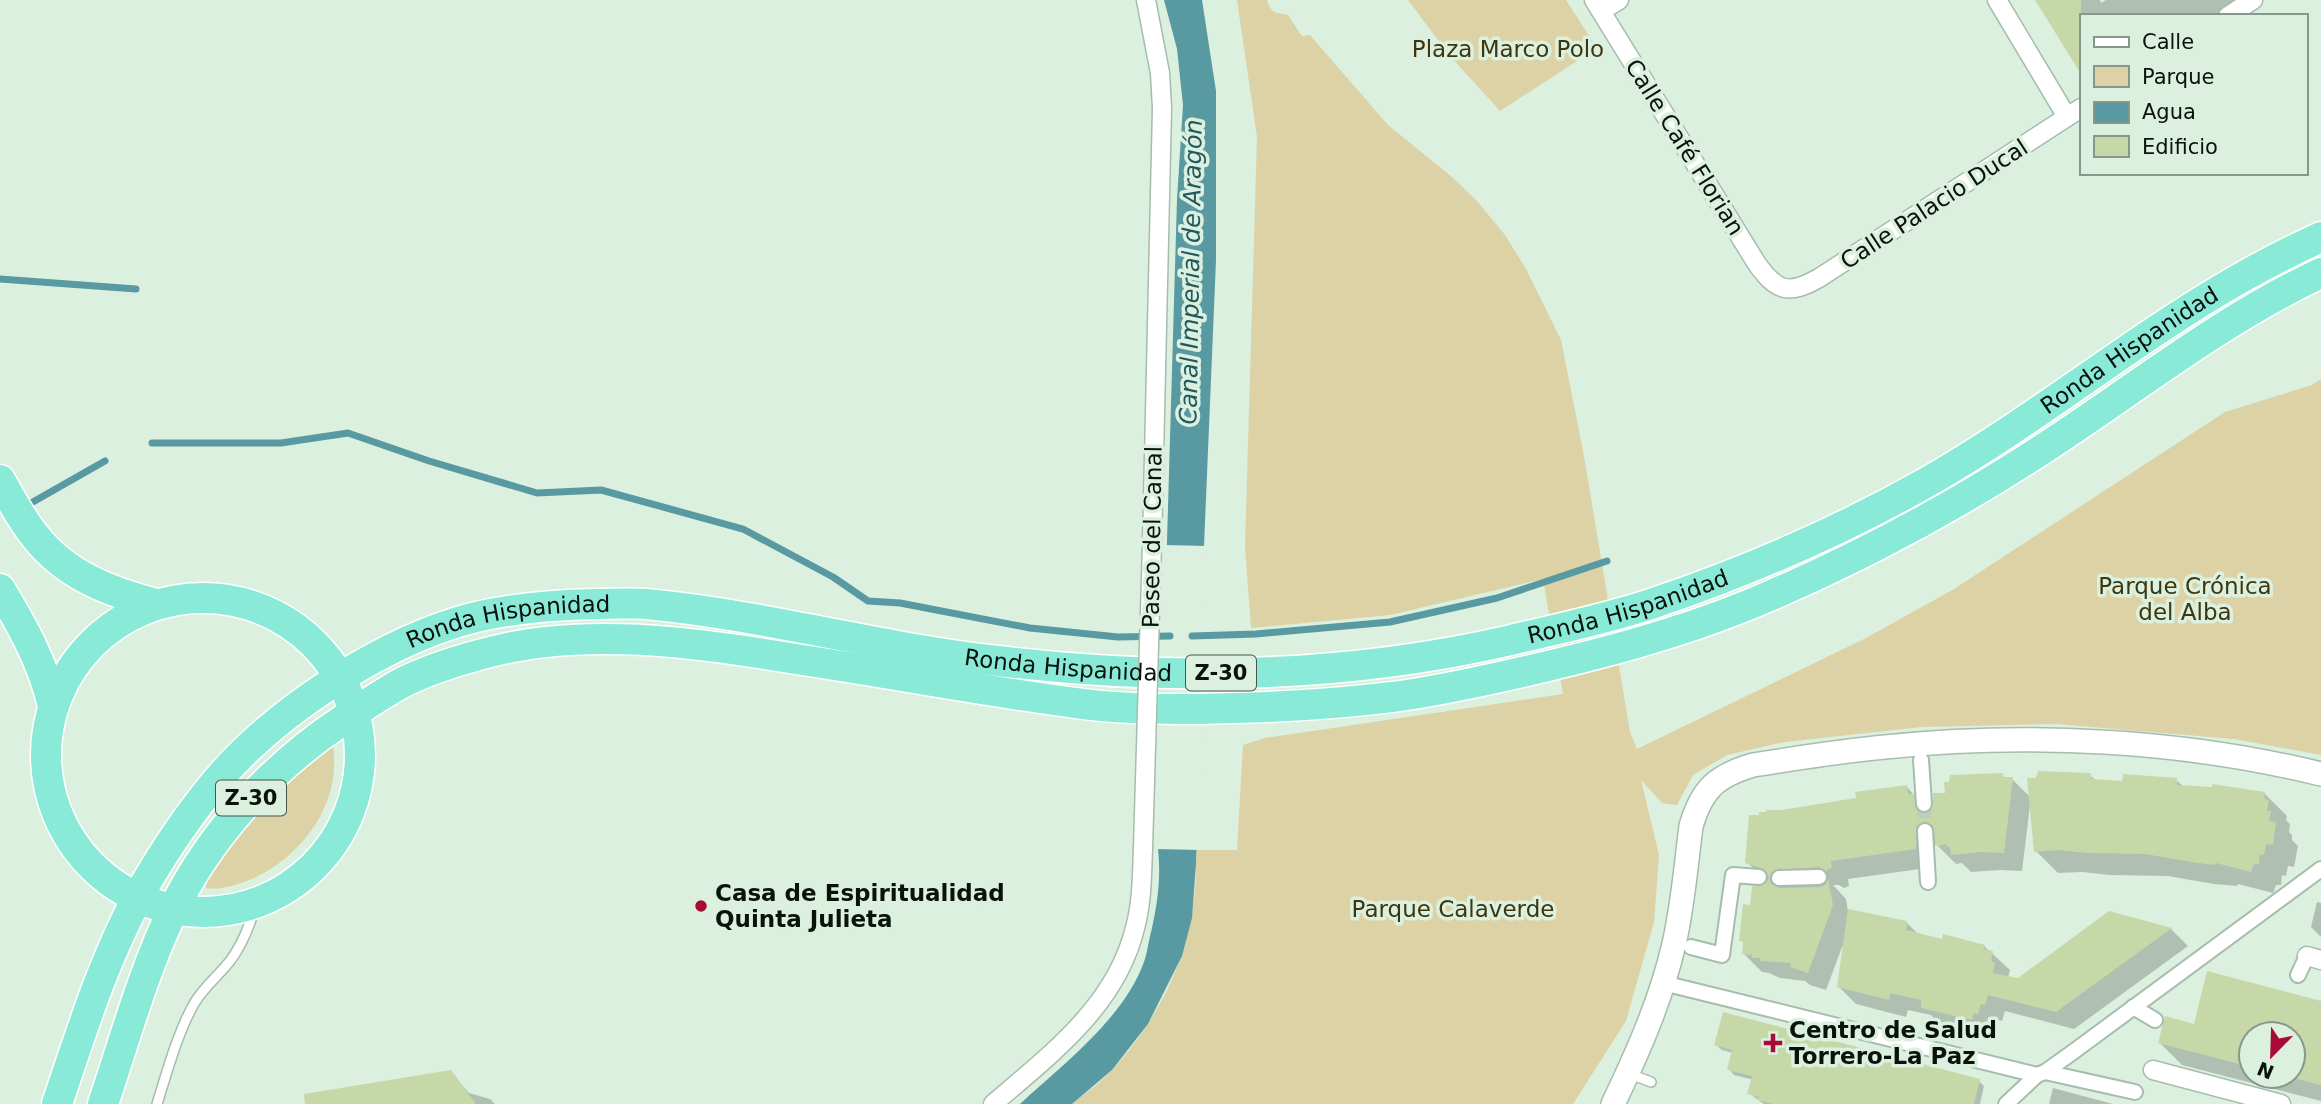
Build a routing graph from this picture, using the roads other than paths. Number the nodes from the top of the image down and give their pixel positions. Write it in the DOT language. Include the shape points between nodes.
graph roads {
  1 [pos="1146,0"];
  2 [pos="1619,0"];
  3 [pos="1997,0"];
  4 [pos="2253,0"];
  5 [pos="1598,5"];
  6 [pos="2231,14"];
  7 [pos="2074,113"];
  8 [pos="2321,237"];
  9 [pos="2321,273"];
  10 [pos="1783,288"];
  11 [pos="7,492"];
  12 [pos="0,589"];
  13 [pos="156,604"];
  14 [pos="341,678"];
  15 [pos="53,706"];
  16 [pos="355,712"];
  17 [pos="1921,760"];
  18 [pos="2321,774"];
  19 [pos="1924,804"];
  20 [pos="1925,831"];
  21 [pos="2321,869"];
  22 [pos="1759,877"];
  23 [pos="1819,877"];
  24 [pos="1779,878"];
  25 [pos="1928,882"];
  26 [pos="138,898"];
  27 [pos="257,902"];
  28 [pos="174,909"];
  29 [pos="1691,947"];
  30 [pos="2314,958"];
  31 [pos="2298,975"];
  32 [pos="1663,983"];
  33 [pos="2133,1007"];
  34 [pos="2155,1020"];
  35 [pos="2147,1070"];
  36 [pos="1628,1073"];
  37 [pos="2041,1073"];
  38 [pos="1651,1082"];
  39 [pos="2135,1092"];
  40 [pos="57,1104"];
  41 [pos="103,1104"];
  42 [pos="157,1104"];
  43 [pos="993,1104"];
  44 [pos="1613,1104"];
  45 [pos="2006,1104"];
  46 [pos="2281,1104"];
  1 -- 43 [label="street, Paseo del Canal, bridge" via="1162,108 1143,848 1135,929 1112,986 1094,1010"];
  2 -- 5 [label="street"];
  3 -- 7 [label="street"];
  4 -- 6 [label="street"];
  5 -- 10 [label="street, Calle Café Florian" via="1758,264"];
  7 -- 10 [label="street, Calle Palacio Ducal" via="1819,278 1799,288"];
  8 -- 14 [label="highway, Ronda Hispanidad / Z-30" via="2239,279 1941,473 1849,523 1648,605 1507,641 1389,663 1184,674 993,661 737,615 639,604 557,605 470,619 387,650"];
  9 -- 16 [label="highway, Ronda Hispanidad / Z-30" via="2227,323 2046,447 1865,552 1737,609 1651,638 1519,673 1396,697 1168,709 1089,705 737,649 632,639 542,642 426,673 402,682"];
  11 -- 13 [label="highway" via="45,548 79,576"];
  12 -- 15 [label="highway" via="41,662"];
  13 -- 14 [label="highway" via="218,598 277,615 315,644"];
  13 -- 15 [label="highway" via="103,632 76,662"];
  14 -- 16 [label="highway"];
  14 -- 26 [label="highway, Ronda Hispanidad / Z-30" via="300,705 224,772"];
  15 -- 26 [label="highway" via="46,758 55,810 82,856 107,880"];
  16 -- 27 [label="highway" via="360,771 354,803 341,833 298,881"];
  16 -- 28 [label="highway, Ronda Hispanidad / Z-30" via="317,737 253,796 208,852"];
  17 -- 19 [label="street"];
  18 -- 32 [label="street" via="2164,747 2030,741 1886,747 1744,768 1712,785 1696,809"];
  20 -- 25 [label="street"];
  21 -- 33 [label="street"];
  22 -- 29 [label="street" via="1732,875 1722,955"];
  23 -- 24 [label="street"];
  26 -- 28 [label="highway"];
  26 -- 40 [label="highway, Ronda Hispanidad / Z-30" via="104,968"];
  27 -- 28 [label="highway" via="206,912"];
  27 -- 42 [label="lane" via="248,932 189,1013"];
  28 -- 41 [label="highway, Ronda Hispanidad / Z-30" via="146,974"];
  30 -- 31 [label="street"];
  32 -- 36 [label="street"];
  32 -- 37 [label="street"];
  33 -- 34 [label="street"];
  33 -- 37 [label="street"];
  35 -- 46 [label="street"];
  36 -- 38 [label="lane"];
  36 -- 44 [label="street"];
  37 -- 39 [label="street"];
  37 -- 45 [label="street"];
}
